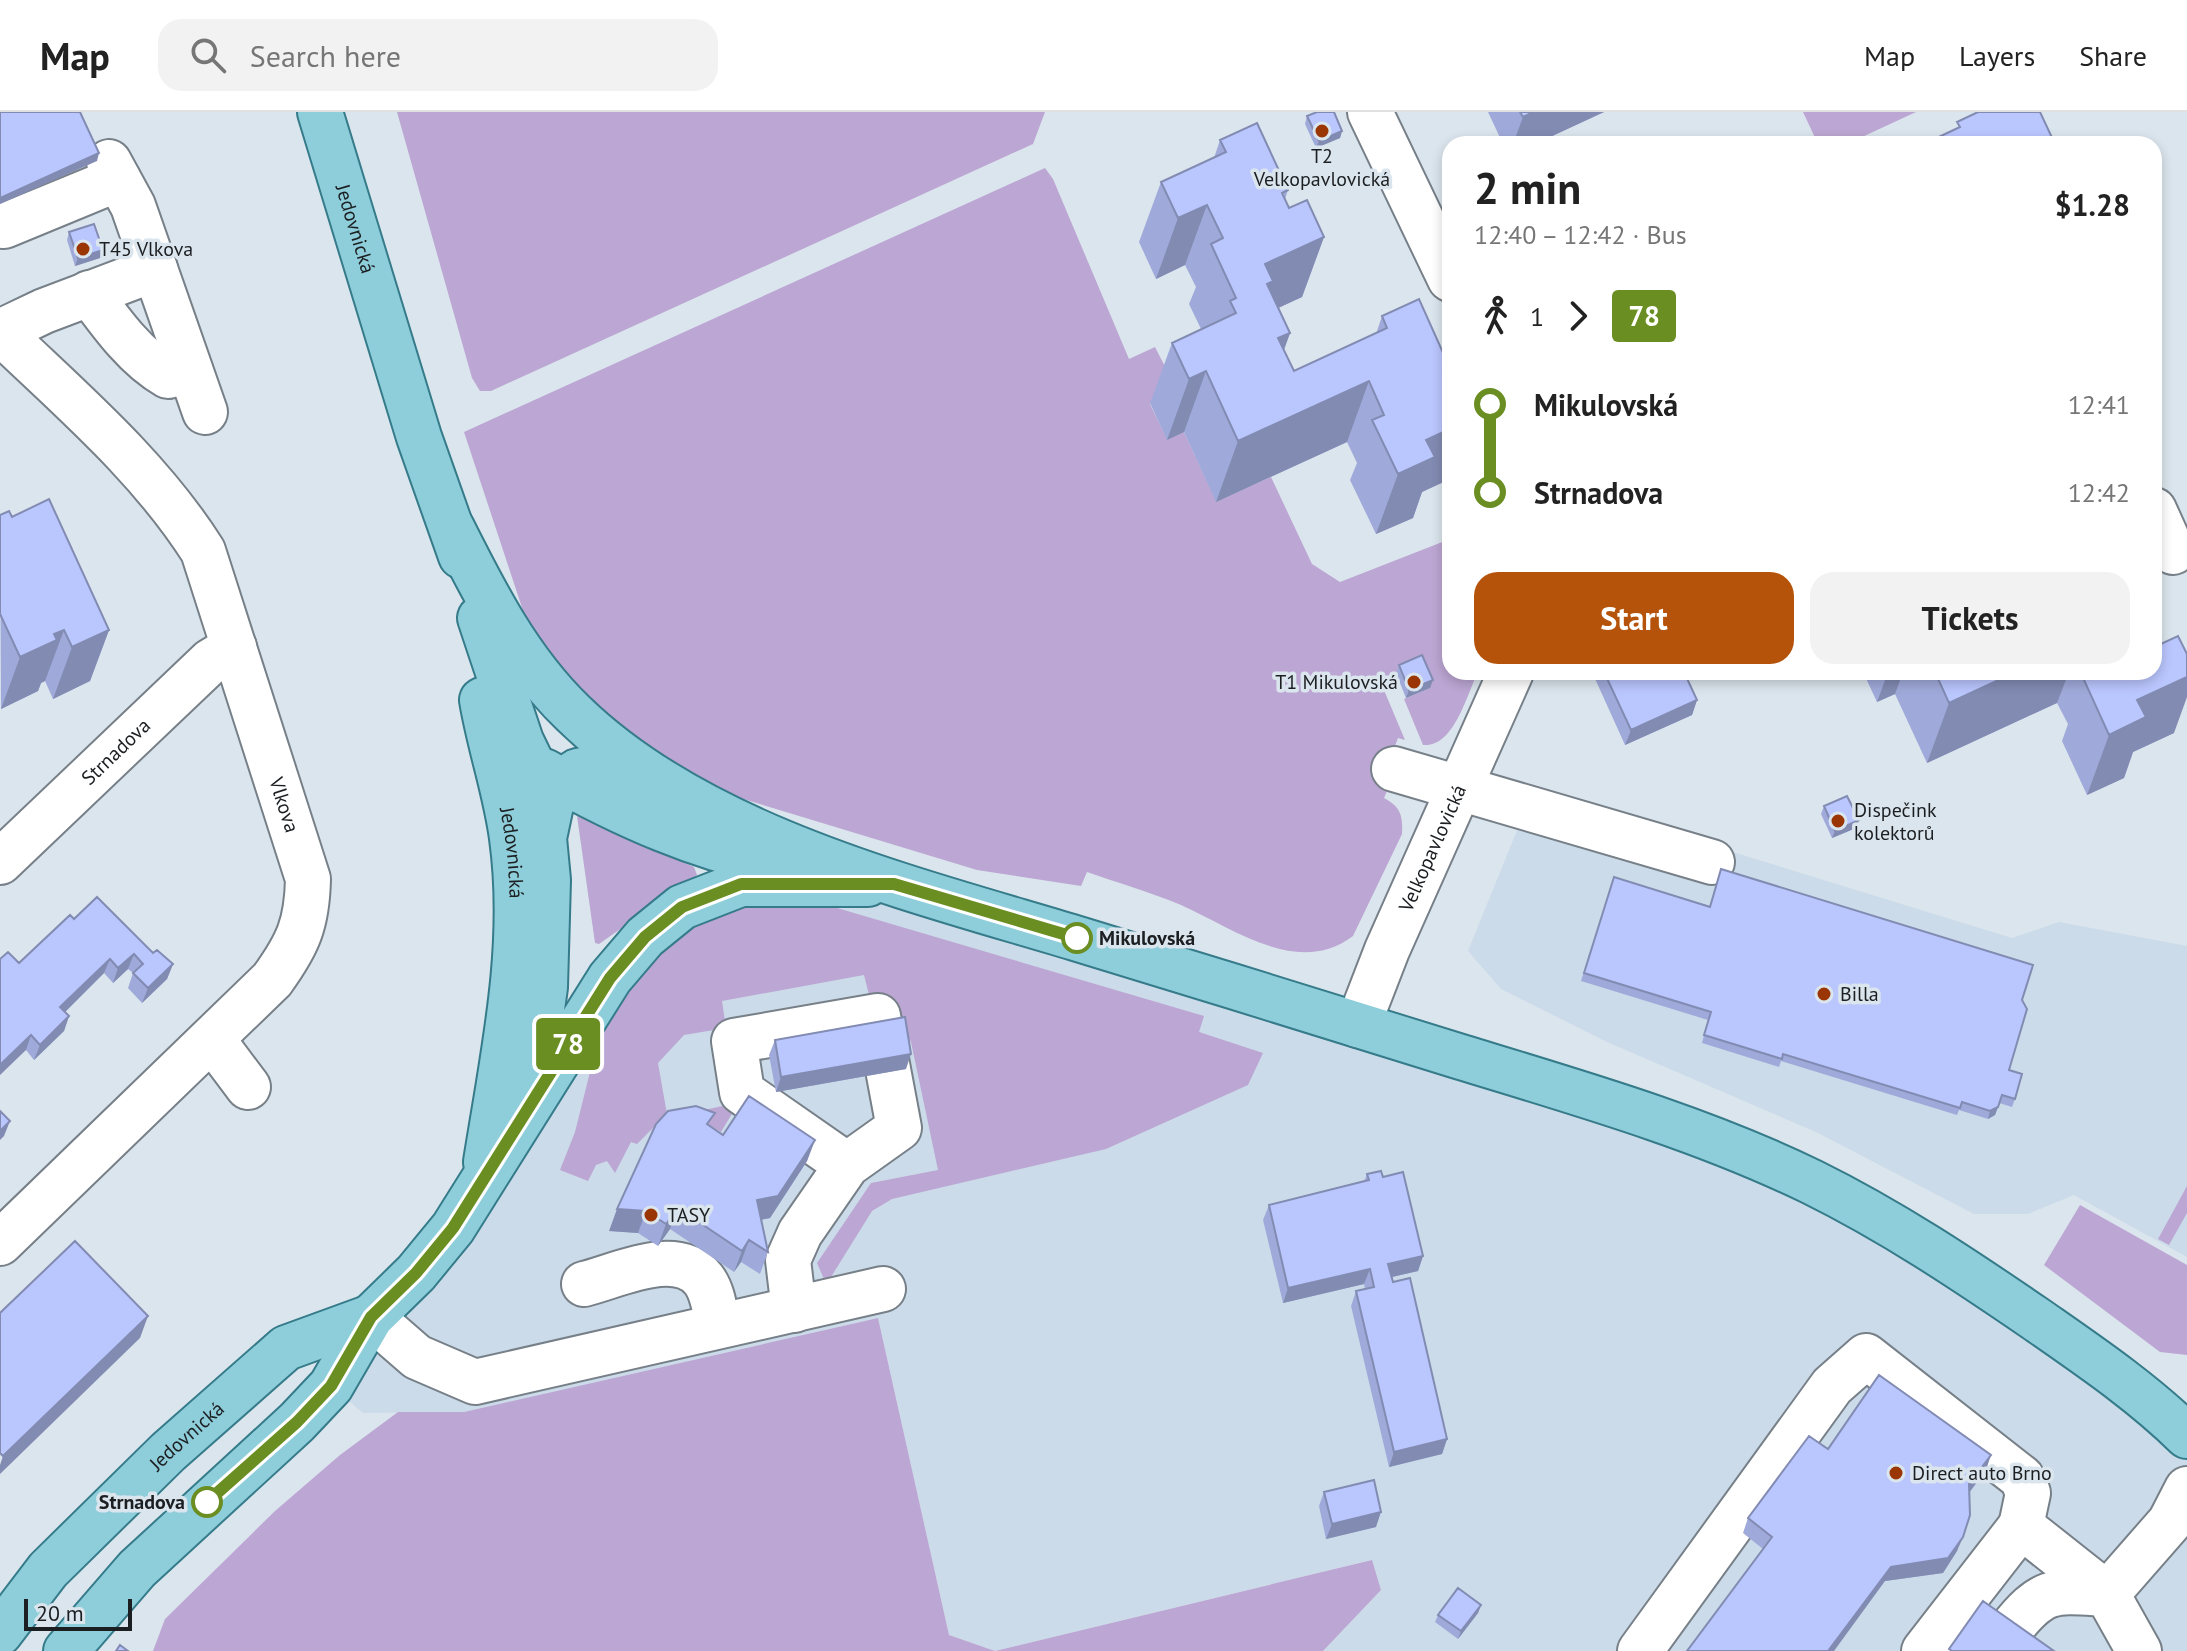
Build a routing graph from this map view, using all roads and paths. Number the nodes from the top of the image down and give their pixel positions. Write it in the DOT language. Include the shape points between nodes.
graph roads {
  1 [pos="320,112"];
  2 [pos="1370,112"];
  3 [pos="4,226"];
  4 [pos="1442,262"];
  5 [pos="155,269"];
  6 [pos="89,293"];
  7 [pos="0,332"];
  8 [pos="190,370"];
  9 [pos="205,412"];
  10 [pos="452,528"];
  11 [pos="2162,528"];
  12 [pos="2173,552"];
  13 [pos="234,647"];
  14 [pos="1508,680"];
  15 [pos="1394,769"];
  16 [pos="672,789"];
  17 [pos="1460,789"];
  18 [pos="555,801"];
  19 [pos="0,862"];
  20 [pos="1712,862"];
  21 [pos="894,884"];
  22 [pos="1358,1025"];
  23 [pos="212,1039"];
  24 [pos="248,1087"];
  25 [pos="847,1165"];
  26 [pos="483,1179"];
  27 [pos="0,1243"];
  28 [pos="584,1284"];
  29 [pos="883,1289"];
  30 [pos="794,1310"];
  31 [pos="371,1317"];
  32 [pos="718,1326"];
  33 [pos="2187,1436"];
  34 [pos="2187,1489"];
  35 [pos="2021,1526"];
  36 [pos="2107,1594"];
  37 [pos="2010,1630"];
  38 [pos="0,1633"];
  39 [pos="66,1651"];
  40 [pos="1640,1651"];
  41 [pos="1924,1651"];
  42 [pos="2139,1651"];
  1 -- 10 [label="main road, Jedovnická"];
  2 -- 4 [label="street"];
  3 -- 5 [label="street" via="114,170"];
  5 -- 6 [label="street"];
  5 -- 8 [label="street"];
  6 -- 7 [label="street"];
  6 -- 8 [label="street" via="114,328 156,369 168,376"];
  7 -- 13 [label="street, Vlkova" via="131,457 181,516 203,551"];
  8 -- 9 [label="street"];
  10 -- 16 [label="main road" via="521,653 558,697"];
  10 -- 18 [label="main road, Jedovnická" via="520,736"];
  10 -- 26 [label="main road, Jedovnická" via="516,881 515,972"];
  11 -- 12 [label="street"];
  13 -- 19 [label="street, Strnadova" via="211,661"];
  13 -- 23 [label="street, Vlkova" via="308,879 307,914 295,948 272,980"];
  14 -- 17 [label="street, Velkopavlovická"];
  15 -- 17 [label="street"];
  16 -- 18 [label="main road" via="598,767 577,771"];
  16 -- 21 [label="main road" via="774,838"];
  17 -- 20 [label="street"];
  17 -- 22 [label="street, Velkopavlovická"];
  18 -- 21 [label="main road" via="632,817 737,857"];
  18 -- 26 [label="main road, Jedovnická" via="539,1031 515,1108"];
  21 -- 22 [label="main road"];
  21 -- 26 [label="main road, Jedovnická" via="741,884 682,907 645,937 610,978"];
  22 -- 33 [label="main road" via="1631,1111 1811,1182 1941,1254 2133,1387"];
  23 -- 24 [label="street"];
  23 -- 27 [label="street, Vlkova"];
  25 -- 30 [label="street" via="791,1251"];
  26 -- 31 [label="main road, Jedovnická" via="453,1228"];
  28 -- 32 [label="street" via="659,1264 681,1264 703,1279"];
  29 -- 30 [label="street"];
  30 -- 32 [label="street"];
  31 -- 32 [label="street" via="417,1357 475,1382"];
  31 -- 38 [label="main road, Jedovnická" via="286,1348 168,1452 48,1570"];
  31 -- 39 [label="main road, Jedovnická" via="331,1386 137,1569"];
  34 -- 36 [label="street" via="2170,1522"];
  35 -- 36 [label="street"];
  35 -- 40 [label="street" via="2028,1493 2022,1478 1866,1356 1832,1386"];
  35 -- 41 [label="street"];
  36 -- 37 [label="street" via="2061,1592 2031,1603"];
  36 -- 42 [label="street"];
}
